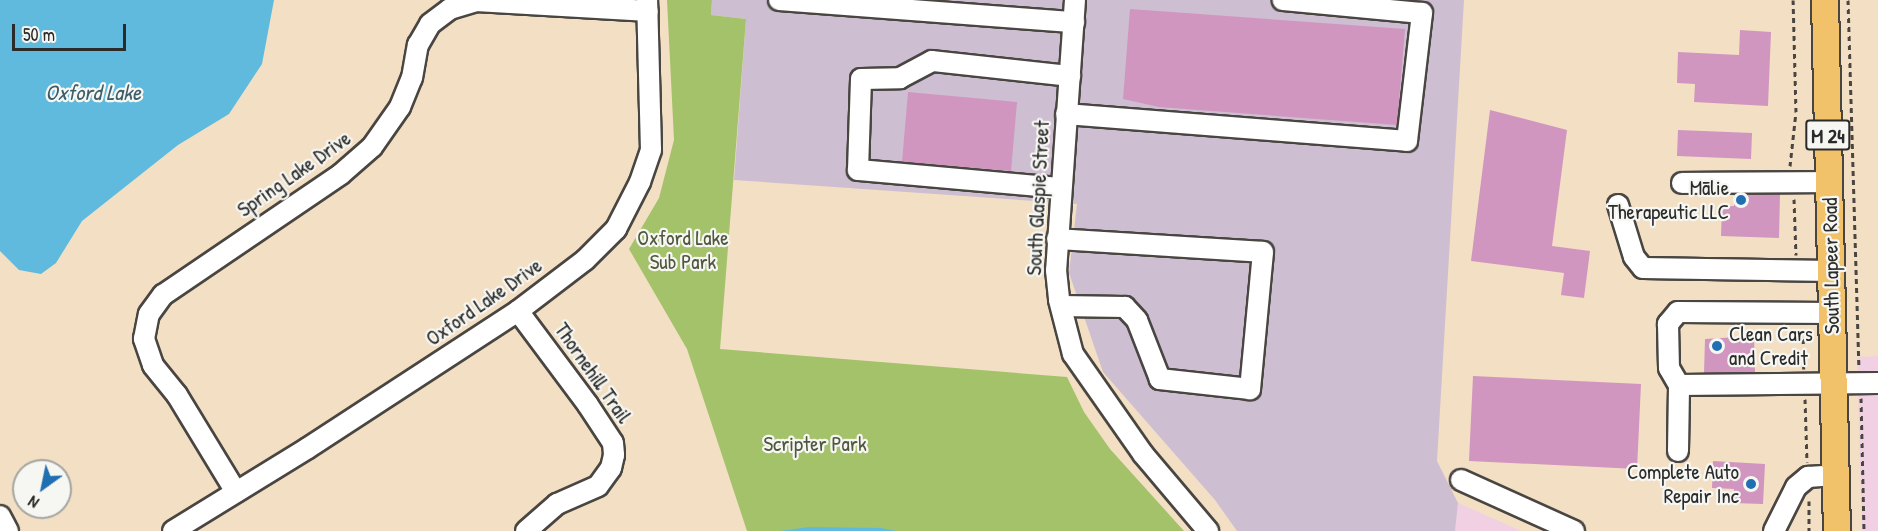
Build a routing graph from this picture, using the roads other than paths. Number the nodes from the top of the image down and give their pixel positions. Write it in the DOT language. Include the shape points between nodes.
graph roads {
  1 [pos="779,0"];
  2 [pos="1075,0"];
  3 [pos="1283,0"];
  4 [pos="1825,0"];
  5 [pos="647,5"];
  6 [pos="1074,22"];
  7 [pos="1070,76"];
  8 [pos="1066,114"];
  9 [pos="1829,182"];
  10 [pos="1682,183"];
  11 [pos="1060,188"];
  12 [pos="1618,205"];
  13 [pos="1058,239"];
  14 [pos="1831,271"];
  15 [pos="1061,306"];
  16 [pos="518,310"];
  17 [pos="1832,313"];
  18 [pos="1869,383"];
  19 [pos="1833,384"];
  20 [pos="1679,385"];
  21 [pos="1678,451"];
  22 [pos="1835,474"];
  23 [pos="1461,480"];
  24 [pos="236,492"];
  25 [pos="0,516"];
  26 [pos="8,531"];
  27 [pos="173,531"];
  28 [pos="526,531"];
  29 [pos="1208,531"];
  30 [pos="1574,531"];
  31 [pos="1774,531"];
  32 [pos="1837,531"];
  1 -- 6 [label="street"];
  2 -- 6 [label="street, South Glaspie Street"];
  3 -- 8 [label="street" via="1422,13 1407,141"];
  4 -- 9 [label="main road, South Lapeer Road / M 24"];
  5 -- 16 [label="street, Oxford Lake Drive" via="651,150 640,182 616,229 585,260"];
  5 -- 24 [label="street, Spring Lake Drive" via="477,1 450,9 430,24 417,45 412,78 400,107 372,147 341,174 163,295 149,314 144,339 153,366 177,395"];
  6 -- 7 [label="street, South Glaspie Street"];
  7 -- 8 [label="street, South Glaspie Street"];
  7 -- 11 [label="street" via="932,61 900,78 861,79 858,171"];
  8 -- 11 [label="street, South Glaspie Street"];
  9 -- 10 [label="street"];
  9 -- 14 [label="main road, South Lapeer Road / M 24"];
  11 -- 13 [label="street, South Glaspie Street"];
  12 -- 14 [label="street" via="1634,257 1643,267"];
  13 -- 15 [label="street, South Glaspie Street" via="1056,270"];
  13 -- 15 [label="street" via="1263,252 1250,389 1160,379 1137,320 1125,307"];
  14 -- 17 [label="main road, South Lapeer Road / M 24"];
  15 -- 29 [label="street, South Glaspie Street" via="1073,354 1143,454"];
  16 -- 24 [label="street, Oxford Lake Drive"];
  16 -- 28 [label="street, Thornehill Trail" via="588,405 613,443 614,455 611,468 597,486 557,504"];
  17 -- 19 [label="main road, South Lapeer Road / M 24"];
  17 -- 20 [label="street" via="1678,312 1668,324 1669,368"];
  18 -- 19 [label="street"];
  19 -- 20 [label="street"];
  19 -- 22 [label="main road, South Lapeer Road / M 24"];
  20 -- 21 [label="street"];
  22 -- 31 [label="street" via="1808,477 1796,487"];
  22 -- 32 [label="main road, South Lapeer Road / M 24"];
  23 -- 30 [label="street"];
  24 -- 27 [label="street, Oxford Lake Drive"];
  25 -- 26 [label="street"];
}
